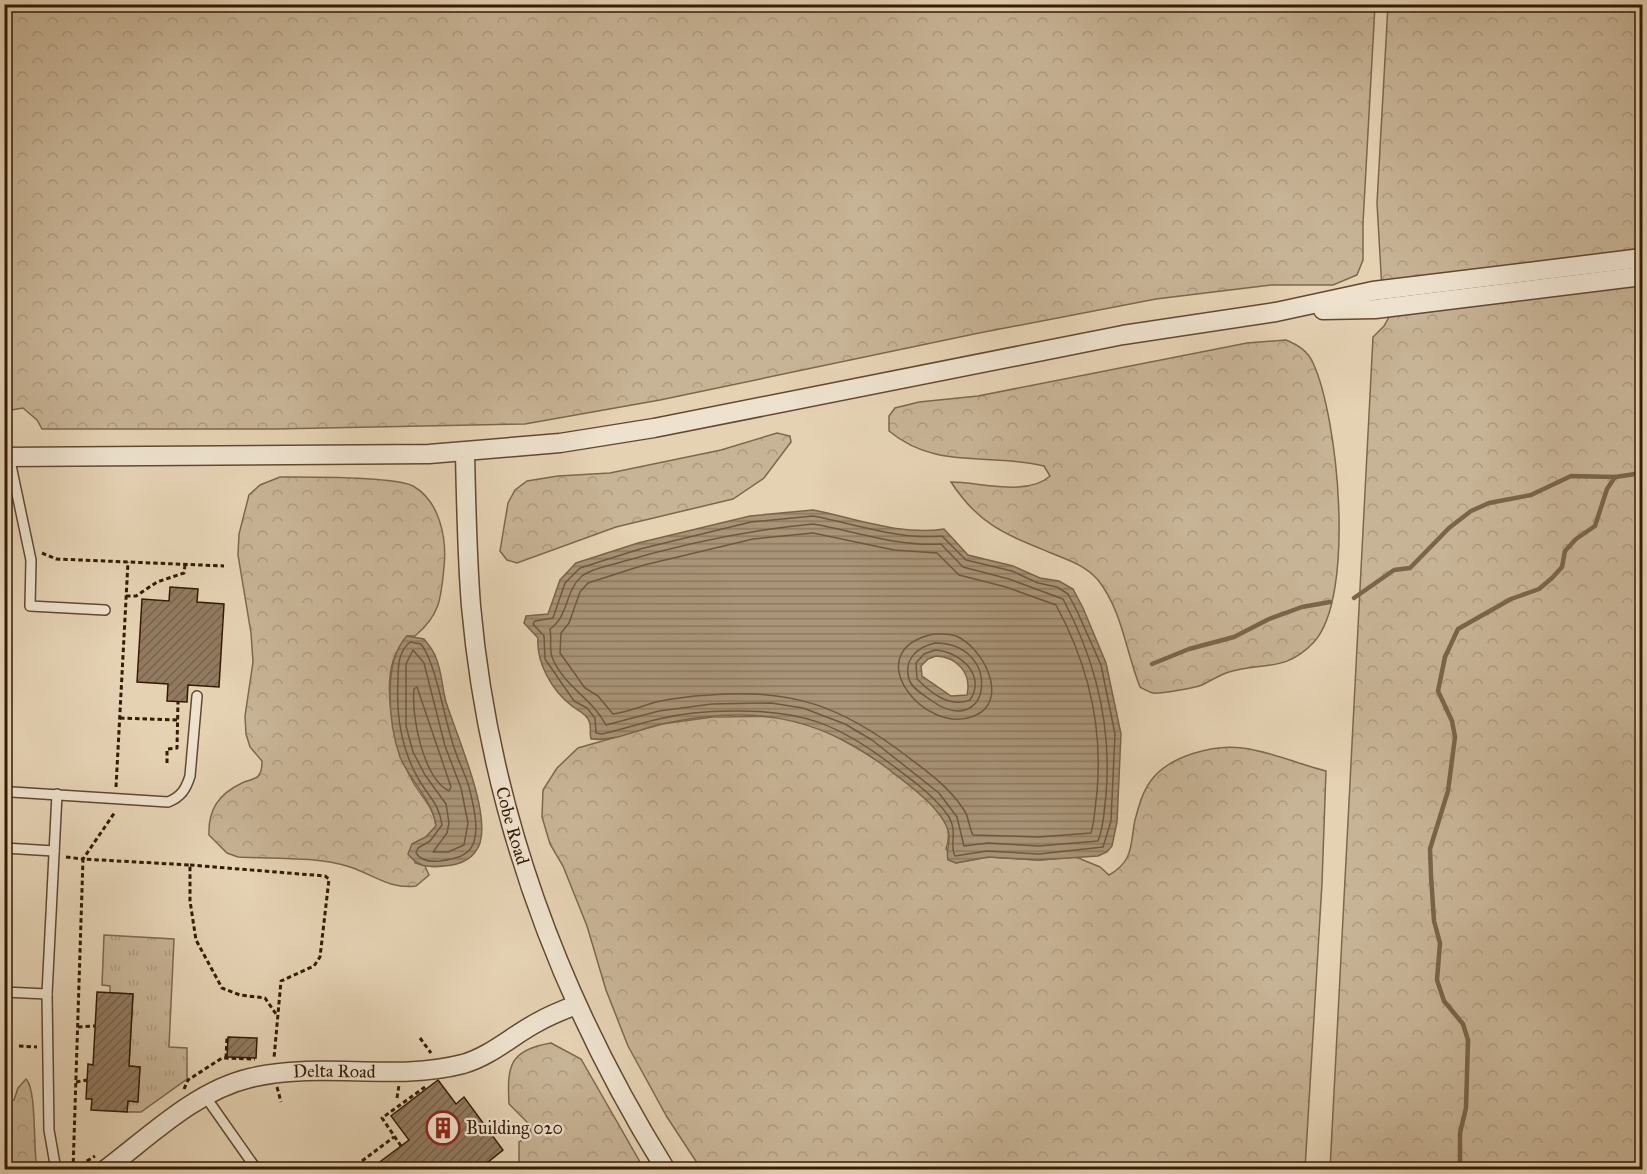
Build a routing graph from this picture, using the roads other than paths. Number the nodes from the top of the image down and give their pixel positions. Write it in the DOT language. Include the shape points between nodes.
graph roads {
  1 [pos="1642,258"];
  2 [pos="1642,276"];
  3 [pos="1394,297"];
  4 [pos="465,452"];
  5 [pos="7,457"];
  6 [pos="30,606"];
  7 [pos="105,610"];
  8 [pos="22,614"];
  9 [pos="197,696"];
  10 [pos="12,792"];
  11 [pos="57,794"];
  12 [pos="4,848"];
  13 [pos="54,854"];
  14 [pos="4,992"];
  15 [pos="47,994"];
  16 [pos="576,1005"];
  17 [pos="205,1096"];
  18 [pos="56,1170"];
  19 [pos="105,1170"];
  20 [pos="257,1170"];
  21 [pos="666,1170"];
  1 -- 3 [label="street"];
  2 -- 3 [label="street"];
  3 -- 4 [label="street" via="1123,334 614,435"];
  4 -- 5 [label="street"];
  4 -- 16 [label="street, Cobe Road" via="471,606 491,741 529,883"];
  5 -- 6 [label="lane" via="31,560"];
  6 -- 7 [label="lane"];
  6 -- 8 [label="lane"];
  9 -- 11 [label="lane" via="189,776 176,799 168,802"];
  10 -- 11 [label="lane"];
  11 -- 13 [label="lane"];
  12 -- 13 [label="lane"];
  13 -- 15 [label="lane"];
  14 -- 15 [label="lane"];
  15 -- 18 [label="lane" via="50,1130"];
  16 -- 17 [label="street, Delta Road" via="466,1063 405,1071 270,1074 228,1085"];
  16 -- 21 [label="street, Cobe Road" via="634,1119"];
  17 -- 19 [label="street, Delta Road"];
  17 -- 20 [label="lane"];
}
